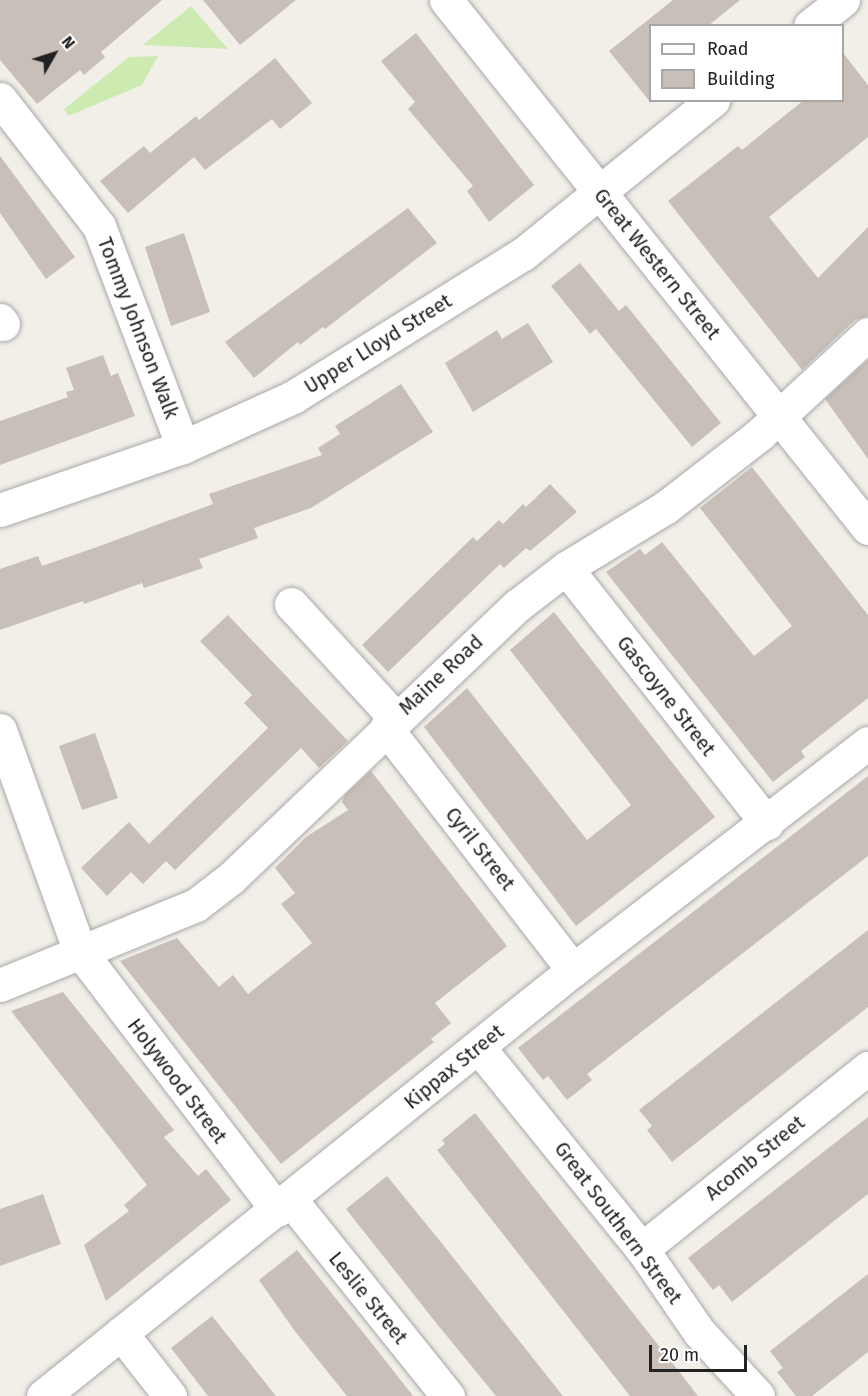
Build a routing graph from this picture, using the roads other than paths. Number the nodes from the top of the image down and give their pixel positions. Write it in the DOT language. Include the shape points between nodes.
graph roads {
  1 [pos="446,0"];
  2 [pos="843,0"];
  3 [pos="813,24"];
  4 [pos="0,99"];
  5 [pos="711,102"];
  6 [pos="600,194"];
  7 [pos="868,334"];
  8 [pos="780,418"];
  9 [pos="183,447"];
  10 [pos="0,510"];
  11 [pos="868,528"];
  12 [pos="566,568"];
  13 [pos="291,604"];
  14 [pos="391,723"];
  15 [pos="0,730"];
  16 [pos="868,743"];
  17 [pos="767,823"];
  18 [pos="79,950"];
  19 [pos="573,970"];
  20 [pos="0,985"];
  21 [pos="479,1048"];
  22 [pos="868,1068"];
  23 [pos="283,1205"];
  24 [pos="642,1249"];
  25 [pos="121,1333"];
  26 [pos="43,1396"];
  27 [pos="170,1396"];
  28 [pos="448,1396"];
  29 [pos="758,1396"];
  1 -- 6 [label="street, Great Western Street"];
  2 -- 3 [label="street"];
  4 -- 9 [label="street, Tommy Johnson Walk" via="99,226"];
  5 -- 6 [label="street, Upper Lloyd Street"];
  6 -- 8 [label="street, Great Western Street"];
  6 -- 9 [label="street, Upper Lloyd Street" via="523,254 336,373"];
  7 -- 8 [label="street, Maine Road"];
  8 -- 11 [label="street, Great Western Street"];
  8 -- 12 [label="street, Maine Road" via="666,507"];
  9 -- 10 [label="street, Upper Lloyd Street"];
  12 -- 14 [label="street, Maine Road" via="518,605"];
  12 -- 17 [label="street, Gascoyne Street"];
  13 -- 14 [label="street, Cyril Street"];
  14 -- 18 [label="street, Maine Road" via="231,878 196,905"];
  14 -- 19 [label="street, Cyril Street"];
  15 -- 18 [label="street, Holywood Street"];
  16 -- 17 [label="street, Kippax Street"];
  17 -- 19 [label="street, Kippax Street"];
  18 -- 20 [label="street, Maine Road"];
  18 -- 23 [label="street, Holywood Street"];
  19 -- 21 [label="street, Kippax Street"];
  21 -- 23 [label="street, Kippax Street"];
  21 -- 24 [label="street, Great Southern Street"];
  22 -- 24 [label="street, Acomb Street"];
  23 -- 25 [label="street, Kippax Street"];
  23 -- 28 [label="street, Leslie Street"];
  24 -- 29 [label="street, Great Southern Street" via="699,1332"];
  25 -- 26 [label="street, Kippax Street"];
  25 -- 27 [label="street"];
}
